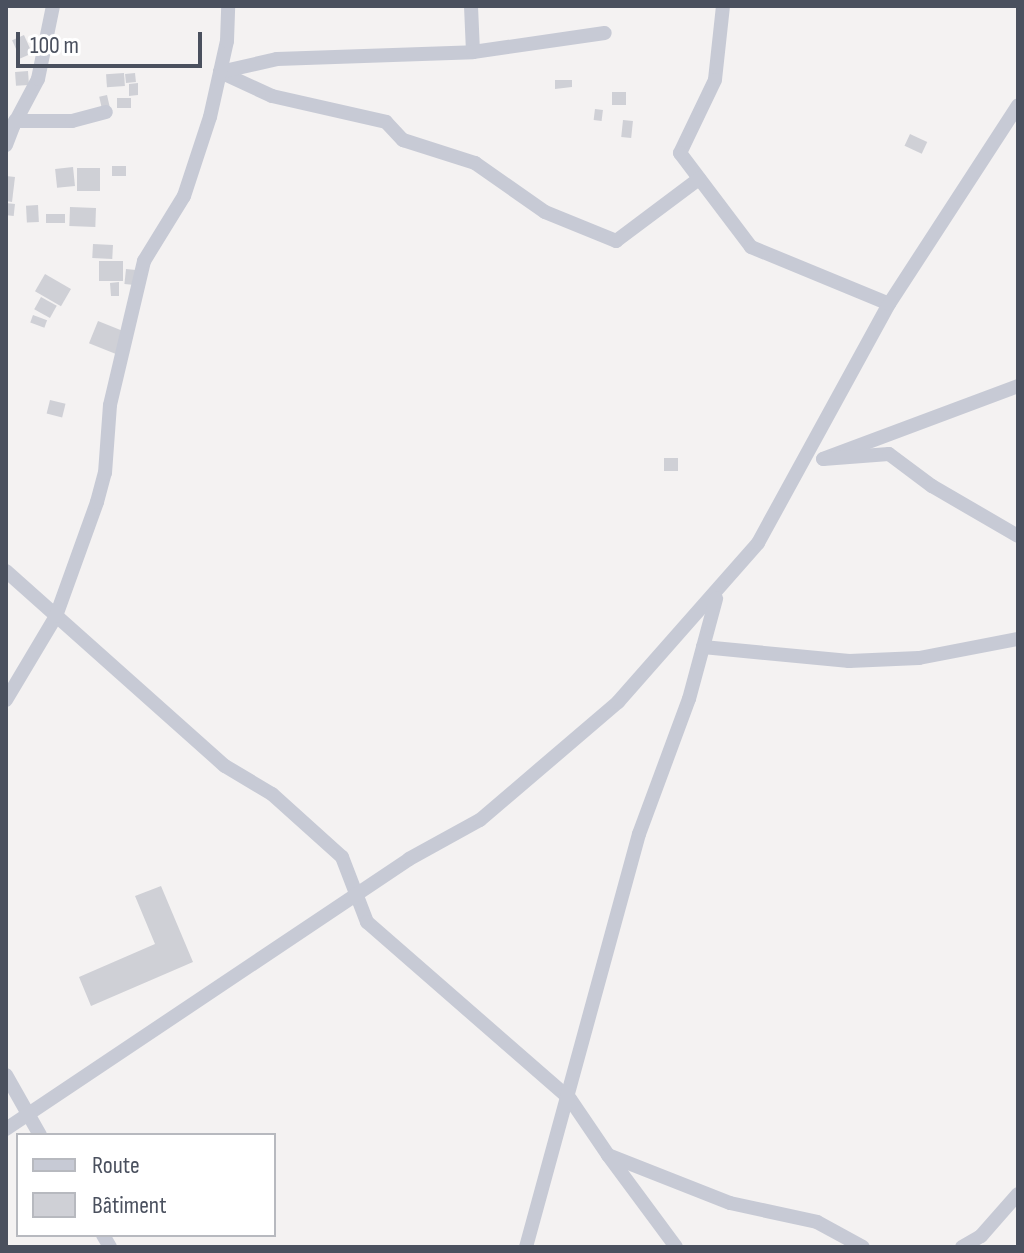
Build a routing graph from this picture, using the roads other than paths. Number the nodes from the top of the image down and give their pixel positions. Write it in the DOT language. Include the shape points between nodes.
graph roads {
  1 [pos="53,6"];
  2 [pos="228,6"];
  3 [pos="471,6"];
  4 [pos="723,6"];
  5 [pos="605,33"];
  6 [pos="473,52"];
  7 [pos="220,72"];
  8 [pos="1018,105"];
  9 [pos="106,112"];
  10 [pos="11,130"];
  11 [pos="6,145"];
  12 [pos="699,179"];
  13 [pos="889,304"];
  14 [pos="1018,386"];
  15 [pos="823,459"];
  16 [pos="803,465"];
  17 [pos="1018,536"];
  18 [pos="6,571"];
  19 [pos="719,591"];
  20 [pos="56,616"];
  21 [pos="1018,639"];
  22 [pos="703,647"];
  23 [pos="6,700"];
  24 [pos="356,895"];
  25 [pos="6,1075"];
  26 [pos="570,1099"];
  27 [pos="29,1115"];
  28 [pos="6,1129"];
  29 [pos="39,1133"];
  30 [pos="608,1155"];
  31 [pos="1018,1194"];
  32 [pos="526,1247"];
  33 [pos="676,1247"];
  34 [pos="863,1247"];
  35 [pos="962,1247"];
  1 -- 10 [label="street" via="38,79"];
  2 -- 7 [label="street"];
  3 -- 6 [label="street"];
  4 -- 12 [label="street" via="715,80 680,153"];
  5 -- 6 [label="street"];
  6 -- 7 [label="street" via="277,59"];
  7 -- 12 [label="street" via="272,96 386,122 403,140 475,163 545,212 616,241"];
  7 -- 20 [label="street" via="184,196 144,261 110,405 105,473"];
  8 -- 13 [label="street"];
  9 -- 10 [label="street" via="72,121 15,121"];
  10 -- 11 [label="street"];
  12 -- 13 [label="street" via="751,247"];
  13 -- 16 [label="street"];
  14 -- 15 [label="street"];
  15 -- 16 [label="street"];
  15 -- 17 [label="street" via="889,454"];
  16 -- 19 [label="street" via="758,543"];
  18 -- 20 [label="street"];
  19 -- 22 [label="street"];
  19 -- 24 [label="street" via="618,702 535,775 480,820"];
  20 -- 23 [label="street"];
  20 -- 24 [label="street" via="225,766 272,794 342,857"];
  21 -- 22 [label="street" via="919,658 849,661"];
  22 -- 26 [label="street" via="639,834"];
  24 -- 26 [label="street" via="367,922 397,953"];
  24 -- 27 [label="street"];
  25 -- 27 [label="street"];
  26 -- 30 [label="street"];
  26 -- 32 [label="street"];
  27 -- 28 [label="street"];
  27 -- 29 [label="street"];
  30 -- 33 [label="street"];
  30 -- 34 [label="street" via="730,1203 817,1222"];
  31 -- 35 [label="street" via="981,1236"];
}
